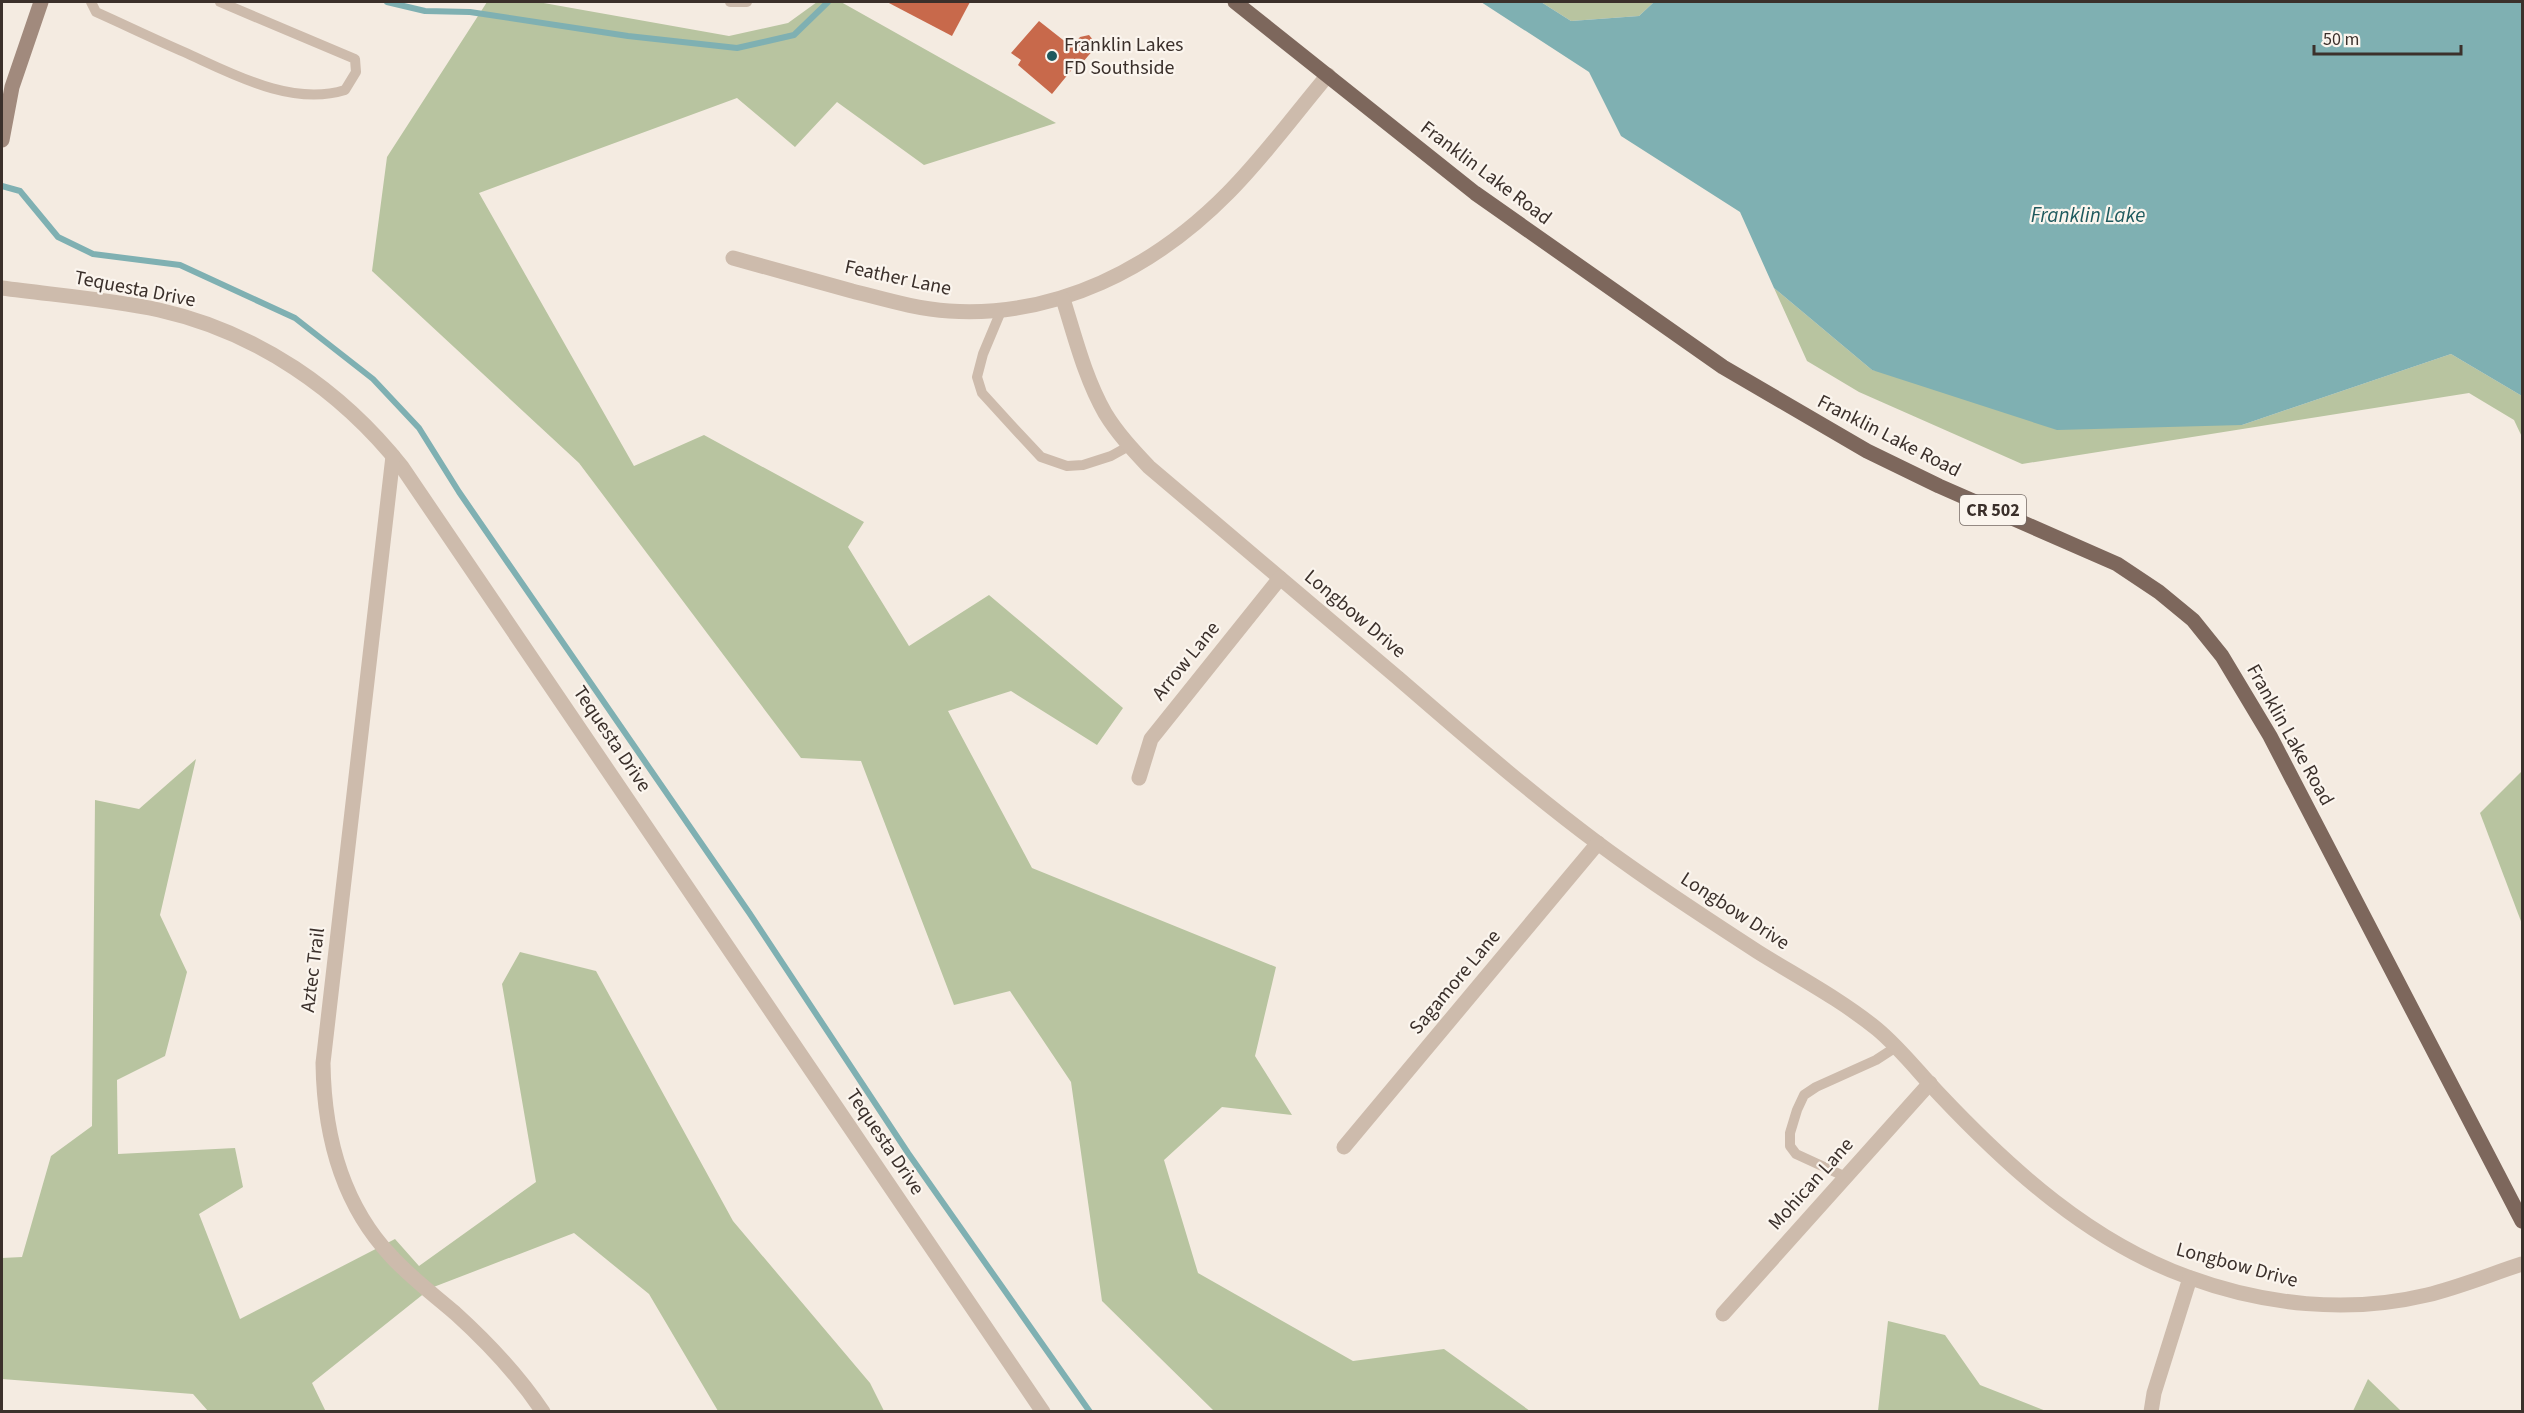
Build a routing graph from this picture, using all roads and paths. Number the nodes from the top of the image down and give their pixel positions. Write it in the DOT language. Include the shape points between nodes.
graph roads {
  1 [pos="41,2"];
  2 [pos="91,2"];
  3 [pos="220,2"];
  4 [pos="730,2"];
  5 [pos="747,2"];
  6 [pos="1235,2"];
  7 [pos="1328,75"];
  8 [pos="2,140"];
  9 [pos="733,258"];
  10 [pos="2,288"];
  11 [pos="1063,299"];
  12 [pos="1000,311"];
  13 [pos="1129,446"];
  14 [pos="393,456"];
  15 [pos="1280,578"];
  16 [pos="1139,778"];
  17 [pos="1598,843"];
  18 [pos="1896,1047"];
  19 [pos="1930,1083"];
  20 [pos="1344,1147"];
  21 [pos="1846,1177"];
  22 [pos="2523,1221"];
  23 [pos="2523,1264"];
  24 [pos="2190,1278"];
  25 [pos="1723,1314"];
  26 [pos="543,1412"];
  27 [pos="1043,1412"];
  28 [pos="2151,1412"];
  1 -- 8 [label="main road" via="12,87"];
  2 -- 3 [label="lane" via="96,12 245,80 292,92 331,94 345,90 356,72 355,59"];
  4 -- 5 [label="lane"];
  6 -- 7 [label="main road, Franklin Lake Road / CR 502"];
  7 -- 11 [label="street, Feather Lane" via="1229,192 1195,224 1113,279"];
  7 -- 22 [label="main road, Franklin Lake Road / CR 502" via="1475,193 1722,368 1867,451 2117,564 2193,620 2223,656 2270,736"];
  9 -- 12 [label="street, Feather Lane" via="902,304 948,311"];
  10 -- 14 [label="street, Tequesta Drive" via="160,310 237,336 331,393"];
  11 -- 12 [label="street, Feather Lane"];
  11 -- 13 [label="street, Longbow Drive" via="1089,381"];
  12 -- 13 [label="lane" via="977,377 982,393 1013,428 1041,457 1066,466 1083,465"];
  13 -- 15 [label="street, Longbow Drive"];
  14 -- 26 [label="street, Aztec Trail" via="323,1063 323,1100 338,1167 369,1229 412,1277 503,1361"];
  14 -- 27 [label="street, Tequesta Drive"];
  15 -- 16 [label="street, Arrow Lane" via="1151,739"];
  15 -- 17 [label="street, Longbow Drive"];
  17 -- 18 [label="street, Longbow Drive" via="1695,911 1840,1001"];
  17 -- 20 [label="street, Sagamore Lane"];
  18 -- 19 [label="street, Longbow Drive"];
  18 -- 21 [label="lane" via="1816,1087 1804,1095 1797,1110 1790,1146 1796,1154"];
  19 -- 21 [label="street, Mohican Lane"];
  19 -- 24 [label="street, Longbow Drive" via="2033,1184 2075,1217 2114,1242"];
  21 -- 25 [label="street, Mohican Lane"];
  23 -- 24 [label="street, Longbow Drive" via="2427,1295 2345,1306 2263,1298"];
  24 -- 28 [label="street"];
}
